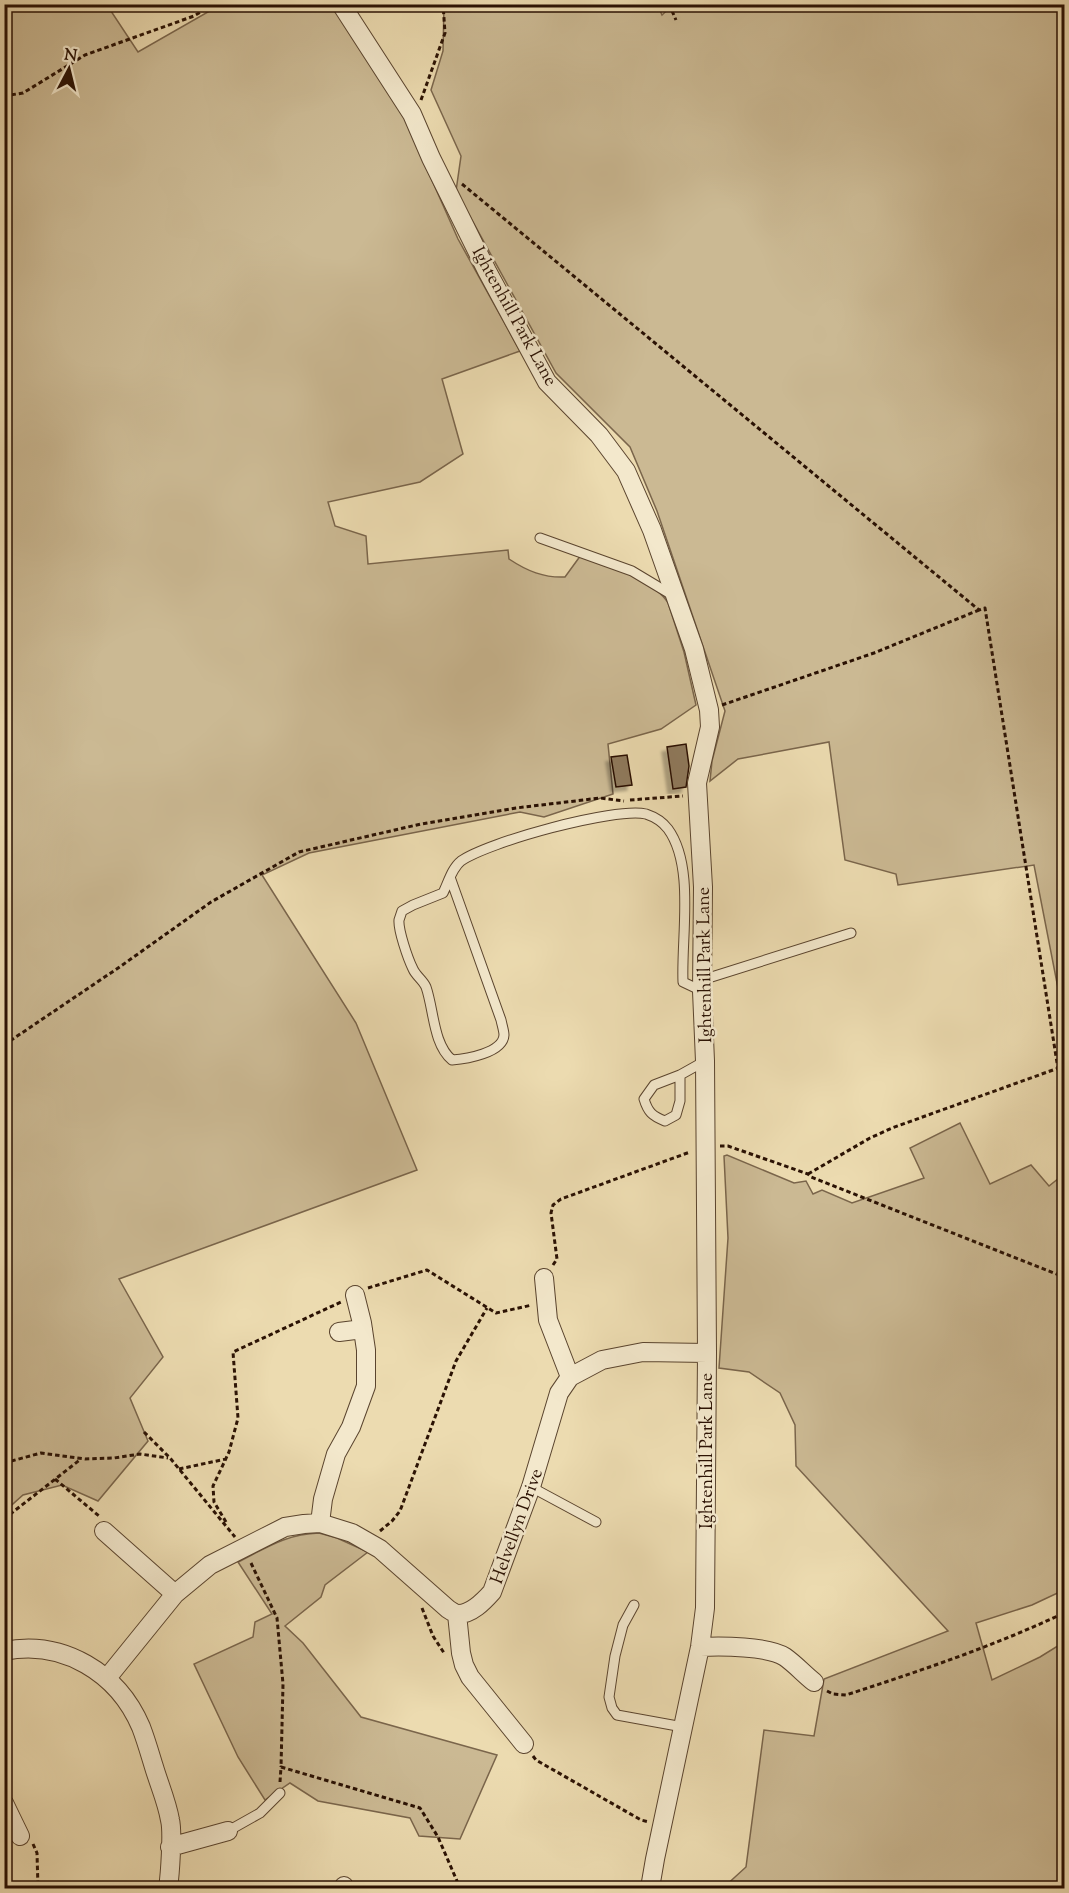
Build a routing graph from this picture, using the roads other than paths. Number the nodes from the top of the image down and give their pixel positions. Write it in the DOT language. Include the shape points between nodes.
graph roads {
  1 [pos="341,4"];
  2 [pos="540,538"];
  3 [pos="675,596"];
  4 [pos="450,877"];
  5 [pos="851,933"];
  6 [pos="702,986"];
  7 [pos="705,1061"];
  8 [pos="680,1075"];
  9 [pos="544,1278"];
  10 [pos="355,1295"];
  11 [pos="363,1329"];
  12 [pos="339,1332"];
  13 [pos="707,1353"];
  14 [pos="570,1377"];
  15 [pos="531,1487"];
  16 [pos="596,1522"];
  17 [pos="320,1523"];
  18 [pos="105,1538"];
  19 [pos="175,1594"];
  20 [pos="634,1605"];
  21 [pos="457,1614"];
  22 [pos="700,1647"];
  23 [pos="4,1651"];
  24 [pos="107,1678"];
  25 [pos="814,1682"];
  26 [pos="683,1727"];
  27 [pos="524,1744"];
  28 [pos="280,1793"];
  29 [pos="14,1811"];
  30 [pos="228,1830"];
  31 [pos="20,1836"];
  32 [pos="170,1847"];
  33 [pos="168,1888"];
  34 [pos="650,1888"];
  1 -- 3 [label="street, Ightenhill Park Lane" via="412,114 477,250 547,382 599,435 626,471"];
  2 -- 3 [label="lane" via="632,571"];
  3 -- 6 [label="street, Ightenhill Park Lane" via="709,710 710,728 697,783 703,887"];
  4 -- 4 [label="lane" via="443,893 402,911 399,921 414,971 426,987 444,1053 452,1060 494,1049 504,1036"];
  4 -- 6 [label="lane" via="458,863 481,850 577,821 634,813 659,819 678,847 685,882 683,982"];
  5 -- 6 [label="lane"];
  6 -- 7 [label="street, Ightenhill Park Lane"];
  7 -- 8 [label="lane"];
  7 -- 13 [label="street, Ightenhill Park Lane"];
  8 -- 8 [label="lane" via="654,1085 649,1091 644,1099 653,1116 665,1121 676,1115"];
  9 -- 14 [label="street" via="548,1320"];
  10 -- 11 [label="street"];
  11 -- 12 [label="street"];
  11 -- 17 [label="street" via="366,1386 336,1454"];
  13 -- 14 [label="street" via="644,1352 602,1360"];
  13 -- 22 [label="street, Ightenhill Park Lane" via="705,1608"];
  14 -- 15 [label="street, Helvellyn Drive" via="559,1393"];
  15 -- 16 [label="lane"];
  15 -- 21 [label="street, Helvellyn Drive" via="492,1592 471,1610"];
  17 -- 19 [label="street" via="285,1527 210,1565"];
  17 -- 21 [label="street" via="368,1541"];
  18 -- 19 [label="street"];
  19 -- 24 [label="street"];
  20 -- 26 [label="lane" via="623,1625 615,1656 609,1697 612,1708 617,1715"];
  21 -- 27 [label="street" via="464,1665 470,1677"];
  22 -- 25 [label="street" via="729,1646 783,1656"];
  22 -- 26 [label="street, Ightenhill Park Lane"];
  23 -- 24 [label="street" via="44,1649 93,1667"];
  24 -- 32 [label="street" via="141,1727 171,1822"];
  26 -- 34 [label="street, Ightenhill Park Lane"];
  28 -- 30 [label="lane" via="260,1813"];
  29 -- 31 [label="street"];
  30 -- 32 [label="street"];
  32 -- 33 [label="street"];
}
